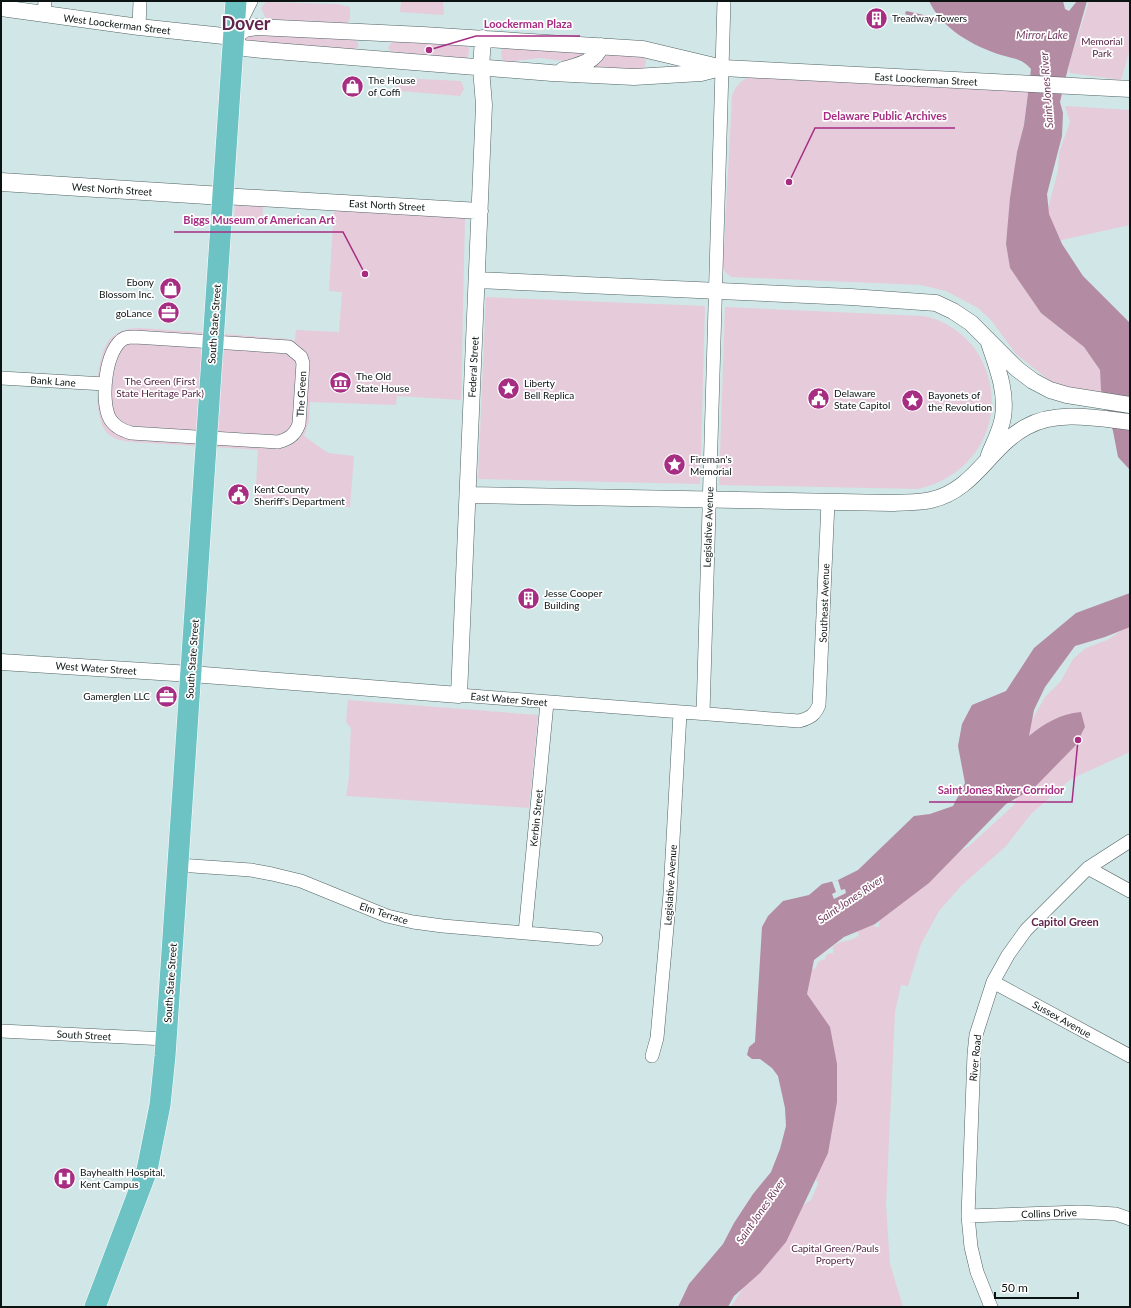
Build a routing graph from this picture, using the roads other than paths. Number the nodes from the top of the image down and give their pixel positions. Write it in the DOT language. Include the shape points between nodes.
graph roads {
  1 [pos="140,1"];
  2 [pos="236,1"];
  3 [pos="250,1"];
  4 [pos="724,1"];
  5 [pos="1,8"];
  6 [pos="45,8"];
  7 [pos="139,27"];
  8 [pos="233,37"];
  9 [pos="483,38"];
  10 [pos="601,46"];
  11 [pos="481,68"];
  12 [pos="723,68"];
  13 [pos="552,74"];
  14 [pos="1130,89"];
  15 [pos="1,182"];
  16 [pos="223,196"];
  17 [pos="480,211"];
  18 [pos="477,280"];
  19 [pos="715,292"];
  20 [pos="989,342"];
  21 [pos="212,343"];
  22 [pos="1,378"];
  23 [pos="106,384"];
  24 [pos="1130,405"];
  25 [pos="1130,422"];
  26 [pos="207,438"];
  27 [pos="987,461"];
  28 [pos="468,495"];
  29 [pos="709,500"];
  30 [pos="828,502"];
  31 [pos="1,662"];
  32 [pos="191,674"];
  33 [pos="459,695"];
  34 [pos="547,703"];
  35 [pos="820,705"];
  36 [pos="680,713"];
  37 [pos="703,714"];
  38 [pos="1130,841"];
  39 [pos="178,865"];
  40 [pos="1088,868"];
  41 [pos="1130,891"];
  42 [pos="525,933"];
  43 [pos="596,938"];
  44 [pos="994,982"];
  45 [pos="1,1031"];
  46 [pos="166,1039"];
  47 [pos="652,1056"];
  48 [pos="1130,1056"];
  49 [pos="968,1216"];
  50 [pos="1130,1219"];
  51 [pos="95,1307"];
  52 [pos="991,1307"];
  1 -- 7 [label="street"];
  2 -- 8 [label="main road, South State Street"];
  3 -- 8 [label="street"];
  4 -- 12 [label="street, Legislative Avenue"];
  5 -- 6 [label="street, West Loockerman Street"];
  6 -- 7 [label="street, West Loockerman Street"];
  7 -- 8 [label="street, West Loockerman Street"];
  8 -- 9 [label="street" via="245,29 256,27"];
  8 -- 11 [label="street" via="242,48"];
  8 -- 16 [label="main road, South State Street"];
  9 -- 10 [label="street"];
  9 -- 11 [label="street, Federal Street"];
  10 -- 12 [label="street" via="643,49"];
  10 -- 13 [label="street" via="597,55 584,64"];
  11 -- 13 [label="street"];
  11 -- 17 [label="street, Federal Street" via="484,105"];
  12 -- 13 [label="street" via="701,73 634,77"];
  12 -- 14 [label="street, East Loockerman Street"];
  12 -- 19 [label="street, Legislative Avenue"];
  15 -- 16 [label="main road, West North Street"];
  16 -- 17 [label="street, East North Street"];
  16 -- 21 [label="main road, South State Street"];
  17 -- 18 [label="street, Federal Street"];
  18 -- 19 [label="street"];
  18 -- 28 [label="street, Federal Street"];
  19 -- 20 [label="street" via="936,303 971,323"];
  19 -- 29 [label="street, Legislative Avenue"];
  20 -- 24 [label="street" via="1017,369 1050,390"];
  20 -- 27 [label="street" via="1004,400 1003,417"];
  21 -- 23 [label="street, The Green" via="135,337 125,339 109,361"];
  21 -- 26 [label="main road, South State Street"];
  21 -- 26 [label="street, The Green" via="285,347 296,352 303,363 300,424 293,436 278,442"];
  22 -- 23 [label="street, Bank Lane"];
  23 -- 26 [label="street, The Green" via="106,408 110,419 121,429 130,432"];
  25 -- 27 [label="street" via="1085,416 1053,419 1026,427"];
  26 -- 32 [label="main road, South State Street"];
  27 -- 30 [label="street" via="969,481 950,493 930,500 892,503"];
  28 -- 29 [label="street"];
  28 -- 33 [label="street, Federal Street"];
  29 -- 30 [label="street"];
  29 -- 37 [label="street, Legislative Avenue"];
  30 -- 35 [label="street, Southeast Avenue"];
  31 -- 32 [label="street, West Water Street"];
  32 -- 33 [label="street, East Water Street"];
  32 -- 39 [label="main road, South State Street"];
  33 -- 34 [label="street, East Water Street"];
  34 -- 36 [label="street, East Water Street"];
  34 -- 42 [label="street, Kerbin Street"];
  35 -- 37 [label="street, East Water Street" via="815,714 799,721"];
  36 -- 37 [label="street, East Water Street"];
  36 -- 47 [label="street, Legislative Avenue" via="670,894 657,1038"];
  38 -- 40 [label="street, River Road"];
  39 -- 42 [label="street, Elm Terrace" via="251,870 301,881 387,916 413,922"];
  39 -- 46 [label="main road, South State Street"];
  40 -- 41 [label="street"];
  40 -- 44 [label="street, River Road" via="1026,930 1008,955"];
  42 -- 43 [label="street, Elm Terrace"];
  44 -- 48 [label="street, Sussex Avenue"];
  44 -- 49 [label="street, River Road" via="976,1035"];
  45 -- 46 [label="street, South Street"];
  46 -- 51 [label="main road, South State Street" via="160,1105 147,1170"];
  49 -- 50 [label="street, Collins Drive" via="1080,1212 1116,1214"];
  49 -- 52 [label="street, River Road" via="975,1266"];
}
